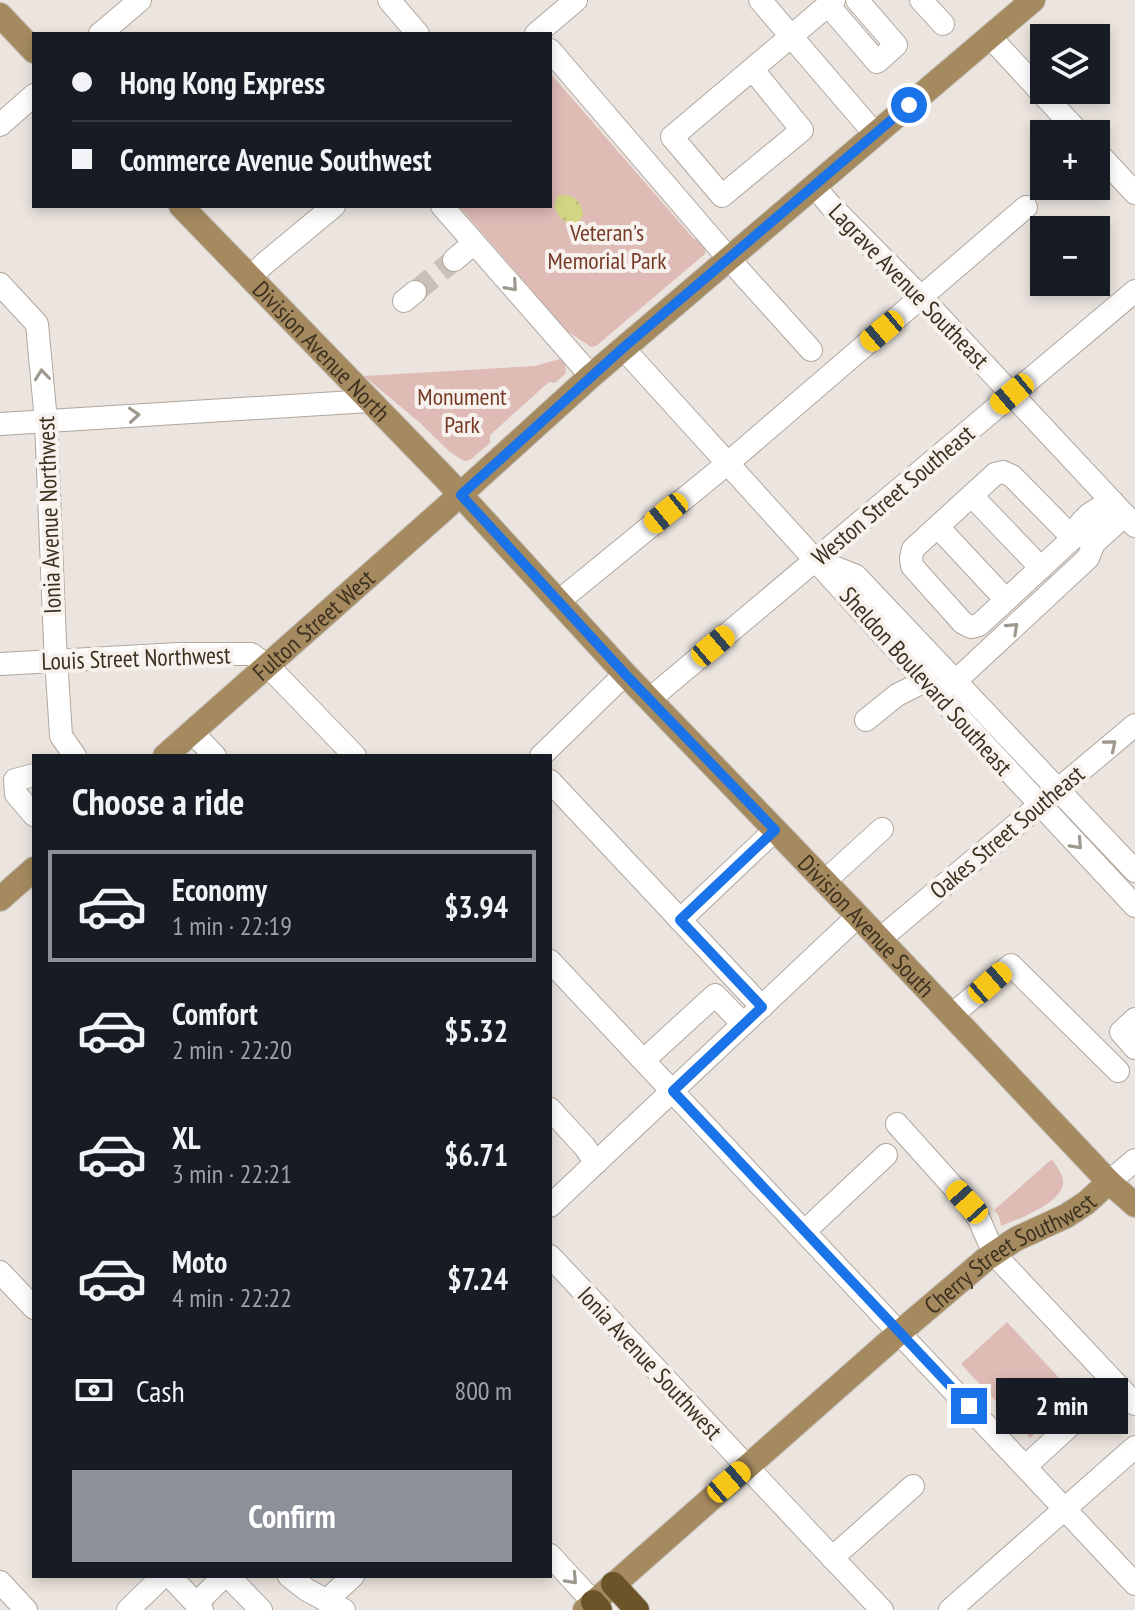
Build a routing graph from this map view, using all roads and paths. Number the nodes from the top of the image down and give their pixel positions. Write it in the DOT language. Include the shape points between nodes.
graph roads {
  1 [pos="140,0"];
  2 [pos="389,0"];
  3 [pos="576,0"];
  4 [pos="760,0"];
  5 [pos="857,0"];
  6 [pos="921,0"];
  7 [pos="1033,0"];
  8 [pos="831,3"];
  9 [pos="0,15"];
  10 [pos="943,24"];
  11 [pos="102,32"];
  12 [pos="416,32"];
  13 [pos="539,32"];
  14 [pos="791,36"];
  15 [pos="990,37"];
  16 [pos="32,49"];
  17 [pos="552,52"];
  18 [pos="753,70"];
  19 [pos="32,97"];
  20 [pos="1067,120"];
  21 [pos="0,125"];
  22 [pos="875,134"];
  23 [pos="1110,166"];
  24 [pos="814,186"];
  25 [pos="1135,193"];
  26 [pos="1026,207"];
  27 [pos="183,208"];
  28 [pos="332,208"];
  29 [pos="444,208"];
  30 [pos="474,243"];
  31 [pos="729,259"];
  32 [pos="454,260"];
  33 [pos="250,278"];
  34 [pos="0,284"];
  35 [pos="1135,291"];
  36 [pos="921,297"];
  37 [pos="623,348"];
  38 [pos="811,350"];
  39 [pos="591,376"];
  40 [pos="1012,394"];
  41 [pos="369,401"];
  42 [pos="46,421"];
  43 [pos="0,424"];
  44 [pos="728,463"];
  45 [pos="461,495"];
  46 [pos="972,496"];
  47 [pos="1124,514"];
  48 [pos="938,527"];
  49 [pos="1073,538"];
  50 [pos="816,560"];
  51 [pos="1041,568"];
  52 [pos="1006,600"];
  53 [pos="559,601"];
  54 [pos="56,661"];
  55 [pos="0,664"];
  56 [pos="268,666"];
  57 [pos="625,674"];
  58 [pos="940,686"];
  59 [pos="650,699"];
  60 [pos="866,720"];
  61 [pos="1135,725"];
  62 [pos="192,732"];
  63 [pos="70,754"];
  64 [pos="167,754"];
  65 [pos="213,754"];
  66 [pos="353,754"];
  67 [pos="543,754"];
  68 [pos="18,779"];
  69 [pos="552,783"];
  70 [pos="1057,789"];
  71 [pos="1040,805"];
  72 [pos="32,813"];
  73 [pos="882,829"];
  74 [pos="775,830"];
  75 [pos="32,871"];
  76 [pos="1135,871"];
  77 [pos="825,881"];
  78 [pos="0,899"];
  79 [pos="1135,906"];
  80 [pos="858,916"];
  81 [pos="680,920"];
  82 [pos="880,939"];
  83 [pos="552,963"];
  84 [pos="762,1007"];
  85 [pos="952,1015"];
  86 [pos="1135,1019"];
  87 [pos="743,1024"];
  88 [pos="1135,1048"];
  89 [pos="644,1060"];
  90 [pos="1118,1071"];
  91 [pos="673,1091"];
  92 [pos="552,1111"];
  93 [pos="897,1124"];
  94 [pos="886,1155"];
  95 [pos="1135,1160"];
  96 [pos="596,1163"];
  97 [pos="1109,1182"];
  98 [pos="552,1204"];
  99 [pos="1135,1205"];
  100 [pos="1135,1215"];
  101 [pos="805,1231"];
  102 [pos="994,1254"];
  103 [pos="552,1258"];
  104 [pos="0,1272"];
  105 [pos="32,1306"];
  106 [pos="900,1332"];
  107 [pos="1135,1404"];
  108 [pos="1075,1421"];
  109 [pos="1135,1447"];
  110 [pos="1026,1466"];
  111 [pos="746,1468"];
  112 [pos="913,1486"];
  113 [pos="1066,1508"];
  114 [pos="552,1557"];
  115 [pos="832,1558"];
  116 [pos="161,1578"];
  117 [pos="172,1578"];
  118 [pos="224,1578"];
  119 [pos="228,1578"];
  120 [pos="292,1578"];
  121 [pos="352,1578"];
  122 [pos="0,1582"];
  123 [pos="613,1584"];
  124 [pos="1135,1584"];
  125 [pos="335,1606"];
  126 [pos="199,1607"];
  127 [pos="593,1607"];
  128 [pos="26,1610"];
  129 [pos="128,1610"];
  130 [pos="261,1610"];
  131 [pos="637,1610"];
  132 [pos="882,1610"];
  133 [pos="950,1610"];
  1 -- 11 [label="street"];
  2 -- 12 [label="street"];
  3 -- 13 [label="street"];
  4 -- 14 [label="street"];
  5 -- 8 [label="street" via="896,45 877,62"];
  6 -- 10 [label="street"];
  7 -- 15 [label="main road, Fulton Street West"];
  8 -- 14 [label="street"];
  9 -- 16 [label="main road"];
  14 -- 18 [label="street"];
  14 -- 22 [label="street"];
  15 -- 20 [label="street"];
  15 -- 22 [label="main road, Fulton Street West"];
  17 -- 31 [label="street"];
  18 -- 18 [label="street" via="672,137 722,196 802,130"];
  19 -- 21 [label="street"];
  22 -- 24 [label="main road, Fulton Street West"];
  23 -- 25 [label="street"];
  24 -- 31 [label="main road, Fulton Street West"];
  24 -- 36 [label="street, Lagrave Avenue Southeast"];
  26 -- 36 [label="street"];
  27 -- 33 [label="main road, Division Avenue North"];
  28 -- 33 [label="street"];
  29 -- 30 [label="street"];
  30 -- 32 [label="street"];
  30 -- 39 [label="street, one-way"];
  31 -- 37 [label="main road, Fulton Street West"];
  31 -- 38 [label="street"];
  33 -- 41 [label="main road, Division Avenue North"];
  42 -- 34 [label="street, Ionia Avenue Northwest, one-way" via="37,324"];
  35 -- 40 [label="street, Weston Street Southeast"];
  36 -- 40 [label="street, Lagrave Avenue Southeast"];
  36 -- 44 [label="street"];
  37 -- 39 [label="main road, Fulton Street West"];
  37 -- 44 [label="street, Sheldon Boulevard Southeast"];
  39 -- 45 [label="main road, Fulton Street West"];
  40 -- 47 [label="street, Lagrave Avenue Southeast"];
  40 -- 50 [label="street, Weston Street Southeast"];
  42 -- 41 [label="street, one-way"];
  41 -- 45 [label="main road, Division Avenue North"];
  42 -- 43 [label="street"];
  42 -- 54 [label="street, Ionia Avenue Northwest"];
  44 -- 50 [label="street, Sheldon Boulevard Southeast"];
  44 -- 53 [label="street"];
  45 -- 53 [label="main road, Division Avenue South"];
  45 -- 56 [label="main road, Fulton Street West"];
  46 -- 48 [label="street"];
  46 -- 49 [label="street" via="1003,472"];
  46 -- 51 [label="street"];
  47 -- 49 [label="street" via="1096,509 1077,526"];
  58 -- 47 [label="street, one-way" via="1088,558 1094,543"];
  48 -- 52 [label="street"];
  48 -- 52 [label="street" via="913,549 912,566 963,623 979,625"];
  49 -- 51 [label="street"];
  50 -- 58 [label="street, Sheldon Boulevard Southeast"];
  50 -- 58 [label="street, Sheldon Boulevard Southeast" via="856,576"];
  50 -- 59 [label="street, Weston Street Southeast"];
  51 -- 52 [label="street"];
  53 -- 57 [label="main road, Division Avenue South"];
  54 -- 55 [label="street, Louis Street Northwest"];
  54 -- 56 [label="street, Louis Street Northwest" via="243,653"];
  54 -- 63 [label="street, Ionia Avenue Northwest" via="61,736"];
  56 -- 62 [label="main road, Fulton Street West"];
  56 -- 66 [label="street"];
  57 -- 59 [label="main road, Division Avenue South"];
  57 -- 67 [label="street"];
  58 -- 60 [label="street" via="897,695"];
  58 -- 70 [label="street, Sheldon Boulevard Southeast"];
  58 -- 71 [label="street, Sheldon Boulevard Southeast"];
  59 -- 74 [label="main road, Division Avenue South"];
  70 -- 61 [label="street, Oakes Street Southeast, one-way"];
  62 -- 64 [label="main road, Fulton Street West"];
  62 -- 65 [label="street"];
  68 -- 72 [label="street" via="16,794"];
  69 -- 81 [label="street"];
  70 -- 71 [label="street, Oakes Street Southeast"];
  70 -- 76 [label="street, Sheldon Boulevard Southeast"];
  71 -- 79 [label="street, Sheldon Boulevard Southeast, one-way"];
  71 -- 82 [label="street, Oakes Street Southeast"];
  73 -- 77 [label="street"];
  74 -- 77 [label="main road, Division Avenue South"];
  74 -- 81 [label="street"];
  75 -- 78 [label="main road"];
  77 -- 80 [label="main road, Division Avenue South"];
  80 -- 82 [label="main road, Division Avenue South"];
  80 -- 84 [label="street"];
  81 -- 84 [label="street"];
  82 -- 85 [label="main road, Division Avenue South"];
  83 -- 89 [label="street"];
  84 -- 87 [label="street"];
  85 -- 90 [label="street" via="1011,965"];
  85 -- 97 [label="main road, Division Avenue South"];
  86 -- 88 [label="street" via="1121,1032"];
  87 -- 89 [label="street" via="715,995"];
  87 -- 91 [label="street"];
  89 -- 91 [label="street"];
  91 -- 96 [label="street"];
  91 -- 101 [label="street"];
  92 -- 96 [label="street"];
  93 -- 102 [label="street" via="967,1202"];
  94 -- 101 [label="street"];
  95 -- 97 [label="street"];
  96 -- 98 [label="street"];
  97 -- 99 [label="main road, Division Avenue South"];
  97 -- 100 [label="main road, Division Avenue South"];
  97 -- 102 [label="main road, Cherry Street Southwest" via="1066,1216"];
  101 -- 106 [label="street"];
  102 -- 106 [label="main road, Cherry Street Southwest"];
  102 -- 107 [label="street"];
  103 -- 111 [label="street, Ionia Avenue Southwest"];
  104 -- 105 [label="street"];
  106 -- 110 [label="street"];
  106 -- 111 [label="main road, Cherry Street Southwest"];
  108 -- 110 [label="street"];
  109 -- 113 [label="street"];
  110 -- 113 [label="street"];
  111 -- 115 [label="street, Ionia Avenue Southwest"];
  111 -- 123 [label="main road, Cherry Street Southwest"];
  112 -- 115 [label="street"];
  113 -- 124 [label="street"];
  113 -- 133 [label="street"];
  114 -- 127 [label="street, one-way"];
  115 -- 132 [label="street, Ionia Avenue Southwest"];
  116 -- 129 [label="street"];
  117 -- 126 [label="street"];
  118 -- 126 [label="street"];
  119 -- 130 [label="street"];
  120 -- 125 [label="street"];
  121 -- 125 [label="street"];
  122 -- 128 [label="street"];
  123 -- 127 [label="main road, Cherry Street Southwest"];
  123 -- 131 [label="highway"];
}
